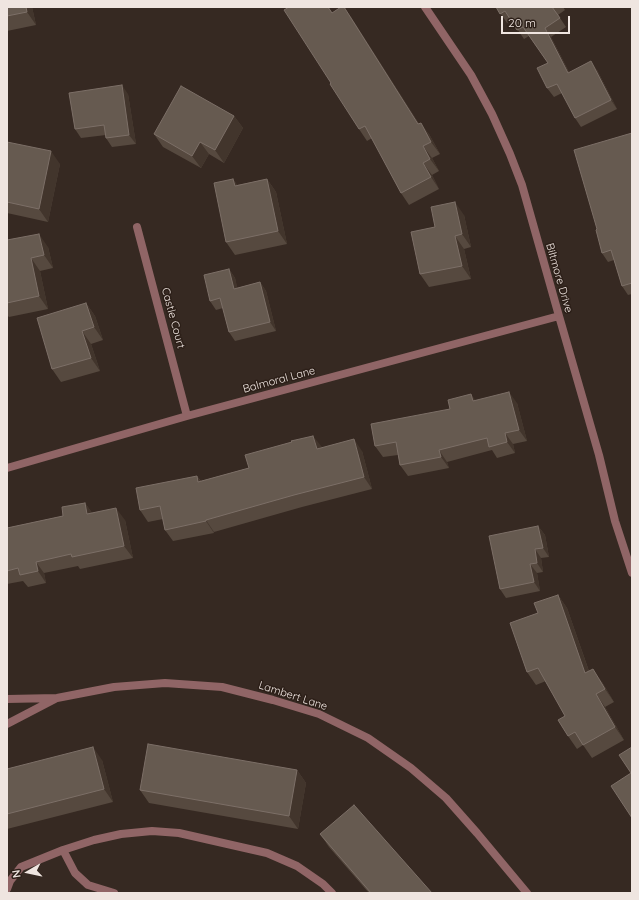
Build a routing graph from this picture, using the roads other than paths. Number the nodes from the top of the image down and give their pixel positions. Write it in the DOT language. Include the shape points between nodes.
graph roads {
  1 [pos="425,7"];
  2 [pos="137,227"];
  3 [pos="558,316"];
  4 [pos="187,416"];
  5 [pos="7,468"];
  6 [pos="632,573"];
  7 [pos="57,698"];
  8 [pos="7,699"];
  9 [pos="7,724"];
  10 [pos="63,850"];
  11 [pos="7,889"];
  12 [pos="114,893"];
  13 [pos="332,893"];
  14 [pos="527,893"];
  1 -- 3 [label="street, Biltmore Drive" via="471,75 510,154 522,185"];
  2 -- 4 [label="street, Castle Court"];
  3 -- 4 [label="street, Balmoral Lane"];
  3 -- 6 [label="street, Biltmore Drive"];
  4 -- 5 [label="street, Balmoral Lane"];
  7 -- 8 [label="street, Lambert Lane"];
  7 -- 9 [label="street, Lambert Lane"];
  7 -- 14 [label="street, Lambert Lane" via="114,687 165,683 222,687 319,714 368,738 411,768 446,798 478,832"];
  10 -- 11 [label="street" via="21,867 10,880"];
  10 -- 12 [label="street" via="75,873 88,885"];
  10 -- 13 [label="street" via="121,834 152,831 179,833 266,853 297,866 324,884"];
}
